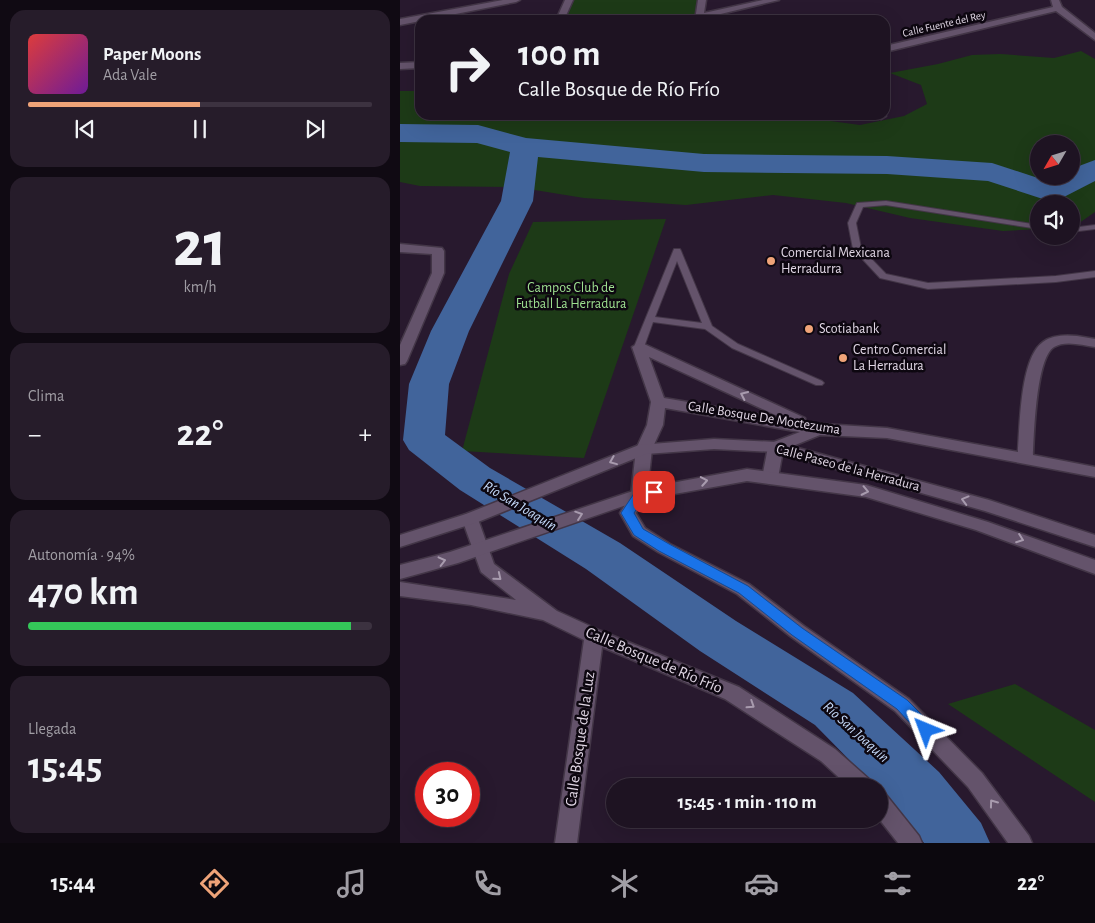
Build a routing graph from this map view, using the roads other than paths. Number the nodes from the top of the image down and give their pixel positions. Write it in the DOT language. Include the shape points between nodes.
graph roads {
  1 [pos="516,0"];
  2 [pos="569,0"];
  3 [pos="702,0"];
  4 [pos="775,0"];
  5 [pos="1056,4"];
  6 [pos="437,15"];
  7 [pos="562,15"];
  8 [pos="700,15"];
  9 [pos="712,15"];
  10 [pos="415,19"];
  11 [pos="400,22"];
  12 [pos="1095,37"];
  13 [pos="890,48"];
  14 [pos="400,66"];
  15 [pos="415,66"];
  16 [pos="1030,226"];
  17 [pos="1095,227"];
  18 [pos="1080,229"];
  19 [pos="400,248"];
  20 [pos="1095,274"];
  21 [pos="652,319"];
  22 [pos="708,328"];
  23 [pos="1095,343"];
  24 [pos="639,347"];
  25 [pos="403,348"];
  26 [pos="400,361"];
  27 [pos="819,384"];
  28 [pos="658,402"];
  29 [pos="820,430"];
  30 [pos="776,447"];
  31 [pos="644,449"];
  32 [pos="1026,459"];
  33 [pos="1095,472"];
  34 [pos="770,478"];
  35 [pos="638,496"];
  36 [pos="471,519"];
  37 [pos="400,541"];
  38 [pos="1095,541"];
  39 [pos="482,548"];
  40 [pos="1095,567"];
  41 [pos="400,572"];
  42 [pos="400,589"];
  43 [pos="551,616"];
  44 [pos="594,636"];
  45 [pos="853,778"];
  46 [pos="888,813"];
  47 [pos="566,843"];
  48 [pos="911,843"];
  49 [pos="1021,843"];
  1 -- 6 [label="street"];
  2 -- 7 [label="street"];
  3 -- 8 [label="street"];
  4 -- 9 [label="street"];
  5 -- 12 [label="street"];
  5 -- 13 [label="street, Calle Fuente del Rey"];
  10 -- 11 [label="street"];
  14 -- 15 [label="street"];
  16 -- 20 [label="lane" via="886,203 860,205 852,223 857,249 883,276 928,286 1047,280"];
  17 -- 18 [label="lane"];
  19 -- 25 [label="street" via="438,251 438,273"];
  21 -- 22 [label="lane"];
  21 -- 22 [label="lane" via="677,250"];
  21 -- 24 [label="lane"];
  22 -- 27 [label="lane" via="735,346"];
  23 -- 32 [label="street" via="1071,338 1046,346 1036,361"];
  24 -- 28 [label="street"];
  29 -- 24 [label="street, one-way"];
  25 -- 26 [label="street"];
  28 -- 29 [label="street, Calle Bosque De Moctezuma"];
  28 -- 31 [label="street" via="655,425"];
  29 -- 30 [label="street"];
  29 -- 32 [label="street, Calle Bosque De Moctezuma" via="887,433"];
  30 -- 31 [label="street, Calle Paseo de la Herradura" via="714,444"];
  30 -- 34 [label="street"];
  38 -- 30 [label="street, Calle Paseo de la Herradura, one-way" via="989,506"];
  31 -- 35 [label="street"];
  31 -- 36 [label="street, Calle Paseo de la Herradura, one-way"];
  32 -- 33 [label="street, Calle Bosque De Moctezuma"];
  35 -- 34 [label="street, Calle Paseo de la Herradura, one-way" via="747,475"];
  34 -- 40 [label="street, Calle Paseo de la Herradura, one-way" via="866,491 982,526"];
  39 -- 35 [label="street, Calle Paseo de la Herradura, one-way"];
  49 -- 35 [label="street, one-way" via="975,780 902,705 797,632 743,589 639,532 628,513"];
  36 -- 37 [label="street, Calle Paseo de la Herradura"];
  36 -- 39 [label="street, Calle Bosque de Río Frío"];
  41 -- 39 [label="street, Calle Paseo de la Herradura, one-way"];
  39 -- 43 [label="street, Calle Bosque de Río Frío, one-way" via="487,567 495,575"];
  42 -- 43 [label="street" via="475,598"];
  43 -- 44 [label="street, Calle Bosque de Río Frío"];
  44 -- 45 [label="street, Calle Bosque de Río Frío, one-way" via="732,693 828,755"];
  44 -- 47 [label="street, Calle Bosque de la Luz"];
  46 -- 48 [label="street"];
}
